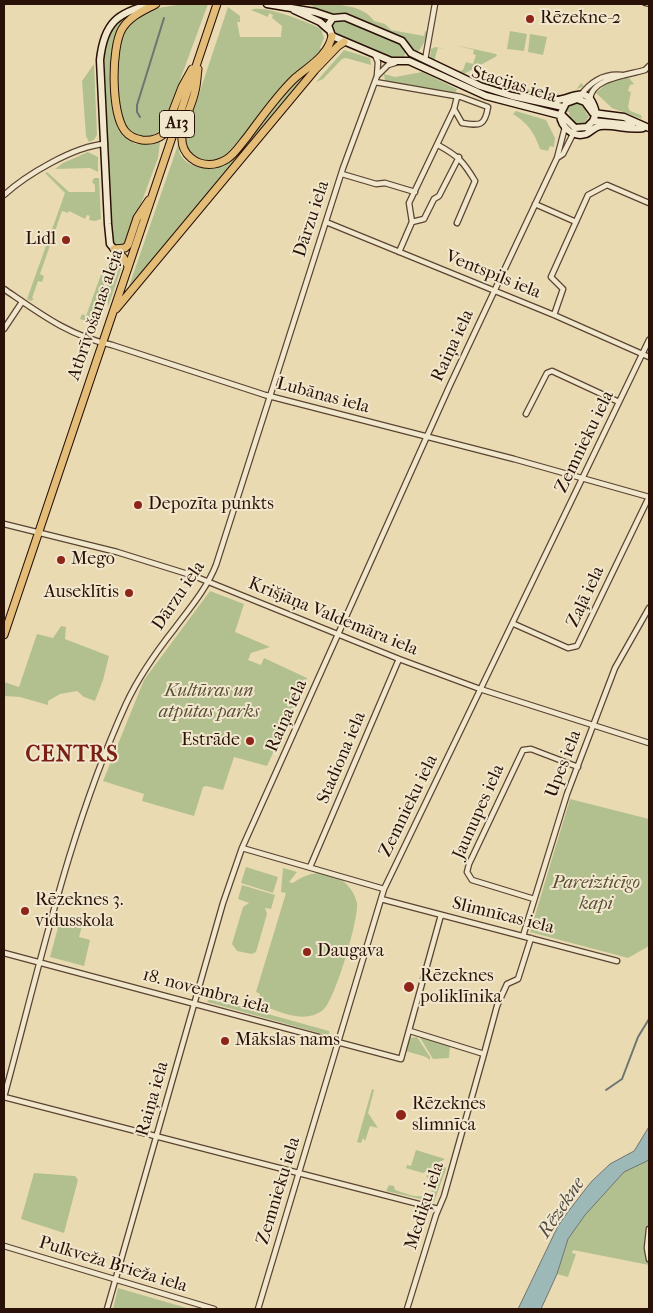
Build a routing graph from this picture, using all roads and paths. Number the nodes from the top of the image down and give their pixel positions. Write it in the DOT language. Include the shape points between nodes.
graph roads {
  1 [pos="154,4"];
  2 [pos="217,4"];
  3 [pos="267,4"];
  4 [pos="435,4"];
  5 [pos="293,10"];
  6 [pos="334,18"];
  7 [pos="330,33"];
  8 [pos="344,42"];
  9 [pos="408,50"];
  10 [pos="200,54"];
  11 [pos="375,55"];
  12 [pos="425,60"];
  13 [pos="403,61"];
  14 [pos="395,62"];
  15 [pos="649,66"];
  16 [pos="377,76"];
  17 [pos="623,76"];
  18 [pos="375,82"];
  19 [pos="512,96"];
  20 [pos="457,97"];
  21 [pos="579,97"];
  22 [pos="590,101"];
  23 [pos="563,107"];
  24 [pos="454,109"];
  25 [pos="596,113"];
  26 [pos="560,115"];
  27 [pos="593,121"];
  28 [pos="565,127"];
  29 [pos="647,129"];
  30 [pos="576,131"];
  31 [pos="105,144"];
  32 [pos="438,145"];
  33 [pos="459,157"];
  34 [pos="557,158"];
  35 [pos="342,174"];
  36 [pos="415,192"];
  37 [pos="153,194"];
  38 [pos="4,195"];
  39 [pos="535,204"];
  40 [pos="649,204"];
  41 [pos="326,222"];
  42 [pos="412,222"];
  43 [pos="576,222"];
  44 [pos="457,223"];
  45 [pos="114,249"];
  46 [pos="399,252"];
  47 [pos="128,266"];
  48 [pos="4,289"];
  49 [pos="495,291"];
  50 [pos="22,302"];
  51 [pos="113,314"];
  52 [pos="554,315"];
  53 [pos="4,328"];
  54 [pos="649,340"];
  55 [pos="102,343"];
  56 [pos="643,354"];
  57 [pos="649,357"];
  58 [pos="270,396"];
  59 [pos="619,402"];
  60 [pos="526,414"];
  61 [pos="427,437"];
  62 [pos="583,478"];
  63 [pos="649,497"];
  64 [pos="4,524"];
  65 [pos="38,533"];
  66 [pos="208,582"];
  67 [pos="649,608"];
  68 [pos="514,624"];
  69 [pos="4,635"];
  70 [pos="339,635"];
  71 [pos="399,659"];
  72 [pos="480,689"];
  73 [pos="593,727"];
  74 [pos="649,743"];
  75 [pos="578,767"];
  76 [pos="242,848"];
  77 [pos="310,867"];
  78 [pos="384,889"];
  79 [pos="381,899"];
  80 [pos="534,899"];
  81 [pos="440,915"];
  82 [pos="522,936"];
  83 [pos="531,938"];
  84 [pos="4,953"];
  85 [pos="618,960"];
  86 [pos="41,962"];
  87 [pos="195,1003"];
  88 [pos="410,1031"];
  89 [pos="337,1042"];
  90 [pos="484,1054"];
  91 [pos="4,1097"];
  92 [pos="157,1137"];
  93 [pos="298,1173"];
  94 [pos="438,1209"];
  95 [pos="649,1229"];
  96 [pos="4,1246"];
  97 [pos="649,1259"];
  98 [pos="116,1279"];
  99 [pos="205,1308"];
  100 [pos="107,1309"];
  101 [pos="214,1309"];
  102 [pos="258,1309"];
  103 [pos="407,1309"];
  1 -- 10 [label="main road" via="129,20 116,44 114,64 118,112 128,134 144,140 164,134 182,87"];
  1 -- 31 [label="main road" via="119,16 108,26 102,39 100,60"];
  2 -- 10 [label="main road, Atbrīvošanas aleja / A13"];
  3 -- 5 [label="main road, Stacijas iela"];
  4 -- 12 [label="street"];
  5 -- 6 [label="main road, Stacijas iela"];
  5 -- 7 [label="main road, Stacijas iela" via="320,22"];
  6 -- 7 [label="main road" via="330,21"];
  6 -- 9 [label="main road, Stacijas iela" via="345,17 402,42"];
  7 -- 8 [label="main road, Stacijas iela"];
  7 -- 10 [label="main road" via="325,51 289,84 232,154 210,165 191,158 182,142 182,132 196,92"];
  8 -- 11 [label="main road, Stacijas iela"];
  8 -- 51 [label="main road" via="316,70"];
  9 -- 12 [label="main road, Stacijas iela"];
  9 -- 13 [label="main road"];
  10 -- 37 [label="main road, Atbrīvošanas aleja / A13"];
  11 -- 14 [label="main road, Stacijas iela"];
  11 -- 16 [label="street, Dārzu iela"];
  12 -- 19 [label="main road, Stacijas iela" via="468,82"];
  13 -- 14 [label="main road, Stacijas iela"];
  13 -- 26 [label="main road, Stacijas iela" via="413,62 486,96"];
  14 -- 16 [label="street"];
  15 -- 17 [label="street, Stacijas iela"];
  16 -- 18 [label="street, Dārzu iela"];
  17 -- 21 [label="street, Stacijas iela" via="604,76 587,87"];
  17 -- 22 [label="street, Stacijas iela" via="597,88"];
  18 -- 20 [label="street"];
  18 -- 35 [label="street, Dārzu iela"];
  19 -- 21 [label="main road" via="555,100 572,95"];
  19 -- 23 [label="main road, Stacijas iela"];
  20 -- 24 [label="street"];
  20 -- 24 [label="street" via="486,104 486,120 482,124 462,123"];
  21 -- 22 [label="main road"];
  21 -- 23 [label="main road, Stacijas iela"];
  21 -- 25 [label="main road, Stacijas iela"];
  22 -- 25 [label="main road"];
  23 -- 26 [label="main road, Stacijas iela"];
  24 -- 32 [label="street"];
  25 -- 27 [label="main road"];
  25 -- 29 [label="main road, Stacijas iela" via="624,117"];
  26 -- 28 [label="main road"];
  26 -- 30 [label="main road, Stacijas iela"];
  27 -- 29 [label="main road"];
  27 -- 30 [label="main road" via="588,127"];
  28 -- 30 [label="main road"];
  28 -- 34 [label="street, Raiņa iela"];
  29 -- 30 [label="main road" via="599,126 586,134"];
  30 -- 34 [label="street, Raiņa iela" via="563,154"];
  31 -- 38 [label="street" via="92,146 37,171"];
  31 -- 45 [label="main road" via="109,240"];
  32 -- 33 [label="street"];
  32 -- 36 [label="street"];
  33 -- 42 [label="street" via="424,219"];
  33 -- 44 [label="street" via="467,165 474,184"];
  34 -- 39 [label="street, Raiņa iela"];
  35 -- 36 [label="street"];
  35 -- 41 [label="street, Dārzu iela"];
  36 -- 42 [label="street" via="409,203"];
  37 -- 45 [label="main road" via="139,213 126,248"];
  37 -- 47 [label="main road, Atbrīvošanas aleja / A13"];
  39 -- 43 [label="street"];
  39 -- 49 [label="street, Raiņa iela"];
  40 -- 43 [label="street" via="607,186 588,195"];
  41 -- 46 [label="street, Ventspils iela"];
  41 -- 58 [label="street, Dārzu iela"];
  42 -- 46 [label="street"];
  43 -- 52 [label="street" via="551,277 563,289"];
  45 -- 47 [label="main road"];
  46 -- 49 [label="street, Ventspils iela"];
  47 -- 51 [label="main road, Atbrīvošanas aleja / A13"];
  48 -- 50 [label="street, Lubānas iela"];
  49 -- 52 [label="street, Ventspils iela"];
  49 -- 61 [label="street, Raiņa iela"];
  50 -- 53 [label="street"];
  50 -- 55 [label="street, Lubānas iela" via="71,333"];
  51 -- 55 [label="main road, Atbrīvošanas aleja / A13"];
  52 -- 56 [label="street, Ventspils iela"];
  54 -- 56 [label="street, Zemnieku iela"];
  55 -- 58 [label="street, Lubānas iela"];
  55 -- 65 [label="main road, Atbrīvošanas aleja / A13"];
  56 -- 57 [label="street, Ventspils iela"];
  56 -- 59 [label="street, Zemnieku iela"];
  58 -- 61 [label="street, Lubānas iela"];
  58 -- 66 [label="street, Dārzu iela"];
  59 -- 60 [label="street" via="552,371 547,374"];
  59 -- 62 [label="street, Zemnieku iela"];
  61 -- 62 [label="street, Lubānas iela"];
  61 -- 70 [label="street, Raiņa iela"];
  62 -- 63 [label="street, Lubānas iela"];
  62 -- 68 [label="street, Zemnieku iela"];
  63 -- 68 [label="street, Zaļā iela" via="577,646 568,648"];
  64 -- 65 [label="street, Krišjāņa Valdemāra iela"];
  65 -- 66 [label="street, Krišjāņa Valdemāra iela" via="116,552"];
  65 -- 69 [label="main road, Atbrīvošanas aleja / A13"];
  66 -- 70 [label="street, Krišjāņa Valdemāra iela"];
  66 -- 86 [label="street, Dārzu iela" via="139,677 125,707 64,872"];
  67 -- 73 [label="street, Upes iela" via="615,668"];
  68 -- 72 [label="street, Zemnieku iela"];
  70 -- 71 [label="street, Krišjāņa Valdemāra iela"];
  70 -- 76 [label="street, Raiņa iela"];
  71 -- 72 [label="street, Krišjāņa Valdemāra iela"];
  71 -- 77 [label="street, Stadiona iela"];
  72 -- 73 [label="street, Krišjāņa Valdemāra iela"];
  72 -- 78 [label="street, Zemnieku iela"];
  73 -- 74 [label="street, Krišjāņa Valdemāra iela"];
  73 -- 75 [label="street, Upes iela"];
  75 -- 80 [label="street, Upes iela"];
  75 -- 80 [label="street, Jaunupes iela" via="531,749 523,750 468,864 472,880"];
  76 -- 77 [label="street"];
  76 -- 87 [label="street, Raiņa iela"];
  77 -- 78 [label="street"];
  78 -- 79 [label="street, Zemnieku iela"];
  79 -- 81 [label="street, Slimnīcas iela"];
  79 -- 89 [label="street, Zemnieku iela"];
  80 -- 82 [label="street, Upes iela"];
  81 -- 82 [label="street, Slimnīcas iela"];
  81 -- 88 [label="street"];
  82 -- 83 [label="street, Slimnīcas iela"];
  83 -- 85 [label="street, Slimnīcas iela"];
  83 -- 90 [label="street, Mediķu iela" via="518,979 507,984 497,1006"];
  84 -- 86 [label="street, 18. novembra iela"];
  86 -- 87 [label="street, 18. novembra iela"];
  86 -- 91 [label="street, Dārzu iela"];
  87 -- 89 [label="street, 18. novembra iela"];
  87 -- 92 [label="street, Raiņa iela"];
  88 -- 89 [label="street, 18. novembra iela" via="401,1059"];
  88 -- 90 [label="street"];
  89 -- 93 [label="street, Zemnieku iela"];
  90 -- 94 [label="street, Mediķu iela"];
  91 -- 92 [label="street"];
  92 -- 93 [label="street"];
  92 -- 98 [label="street, Raiņa iela"];
  93 -- 94 [label="street"];
  93 -- 102 [label="street, Zemnieku iela"];
  94 -- 103 [label="street, Mediķu iela"];
  95 -- 97 [label="street"];
  96 -- 98 [label="street, Pulkveža Brieža iela"];
  98 -- 99 [label="street, Pulkveža Brieža iela"];
  98 -- 100 [label="street, Raiņa iela"];
  99 -- 101 [label="street, Pulkveža Brieža iela"];
}
